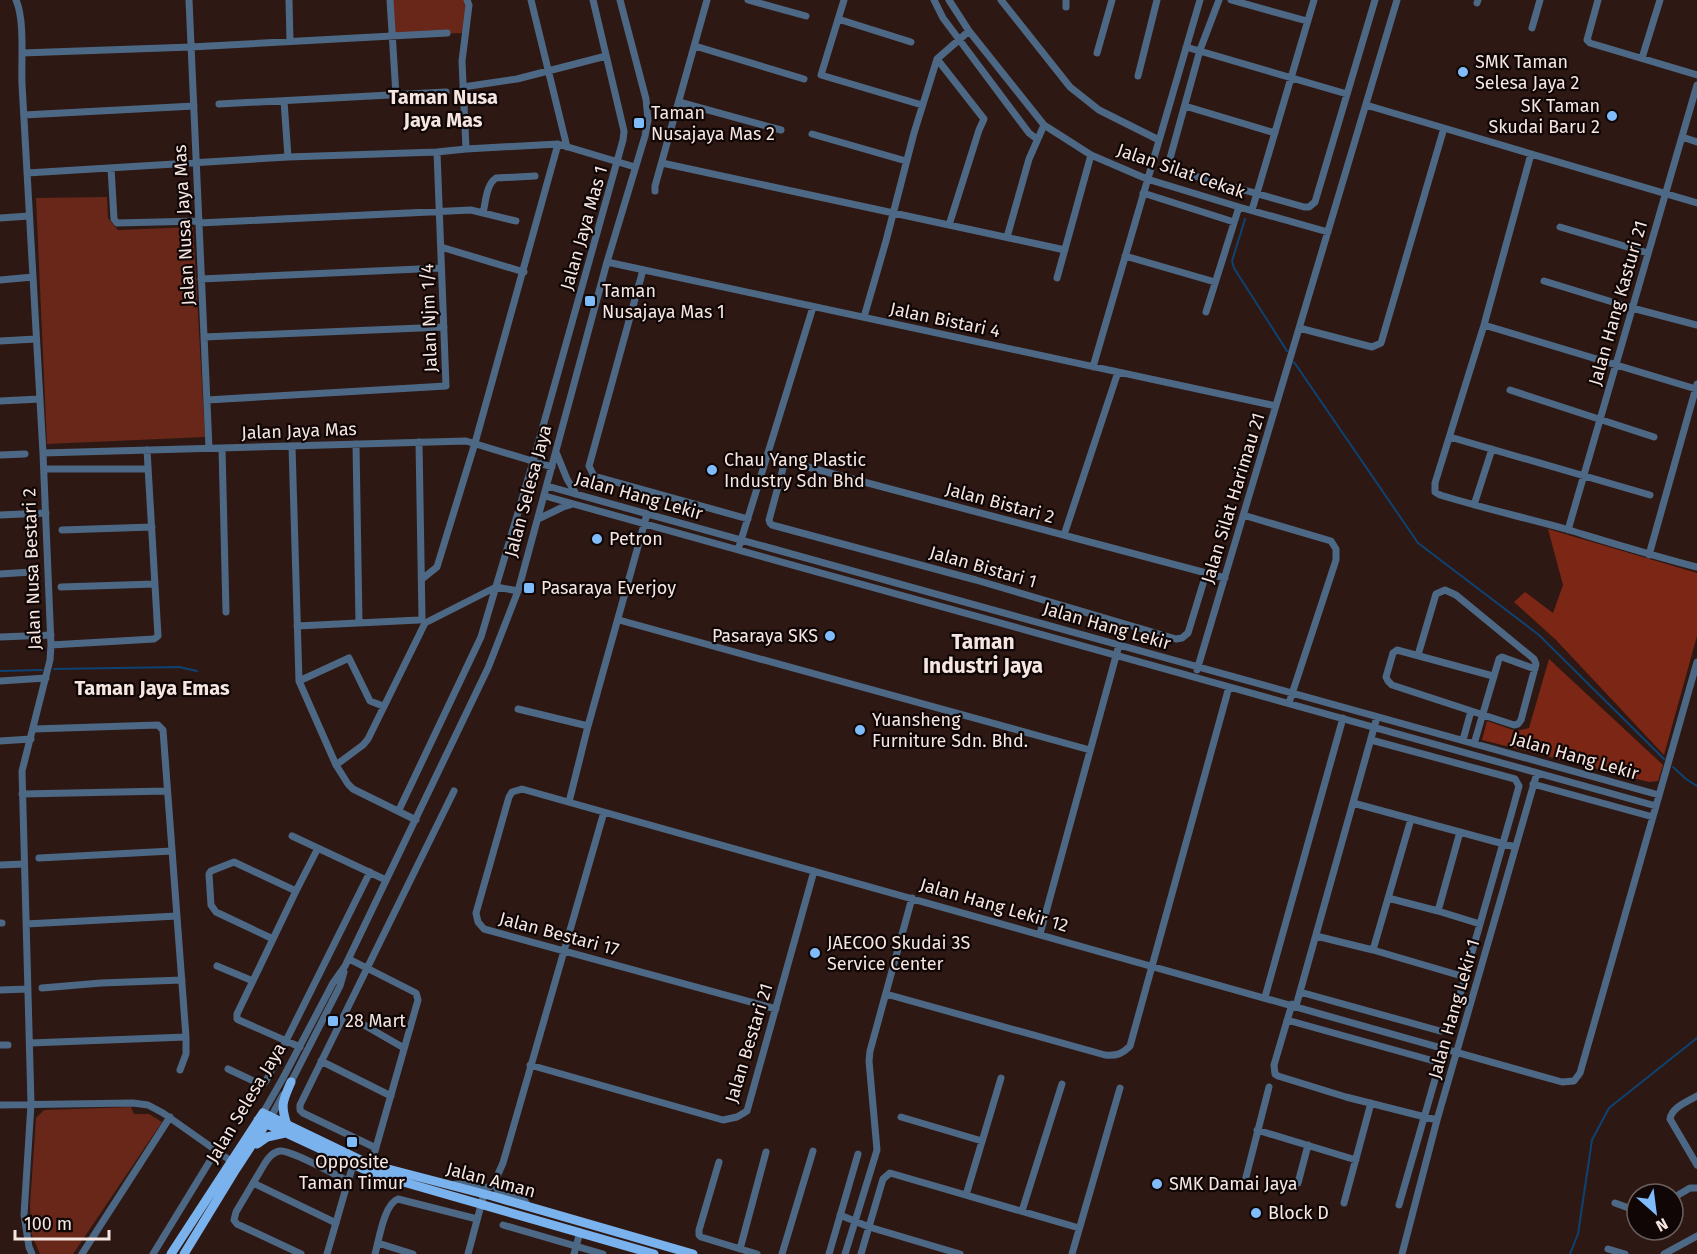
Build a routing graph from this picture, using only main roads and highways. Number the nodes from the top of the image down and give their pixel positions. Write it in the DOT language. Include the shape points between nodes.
graph roads {
  1 [pos="291,1082"];
  2 [pos="286,1129"];
  3 [pos="233,1165"];
  4 [pos="483,1199"];
  5 [pos="171,1254"];
  6 [pos="184,1254"];
  7 [pos="654,1254"];
  8 [pos="693,1254"];
  1 -- 2 [label="main road" via="282,1104"];
  2 -- 3 [label="main road" via="261,1140"];
  2 -- 3 [label="main road, Jalan Selesa Jaya" via="265,1118"];
  2 -- 4 [label="main road, Jalan Aman" via="371,1165 449,1185"];
  2 -- 4 [label="main road, Jalan Aman" via="372,1173"];
  3 -- 5 [label="main road, Jalan Selesa Jaya"];
  3 -- 6 [label="main road, Jalan Selesa Jaya"];
  4 -- 7 [label="main road, Jalan Aman"];
  4 -- 8 [label="main road, Jalan Aman" via="528,1206"];
}
